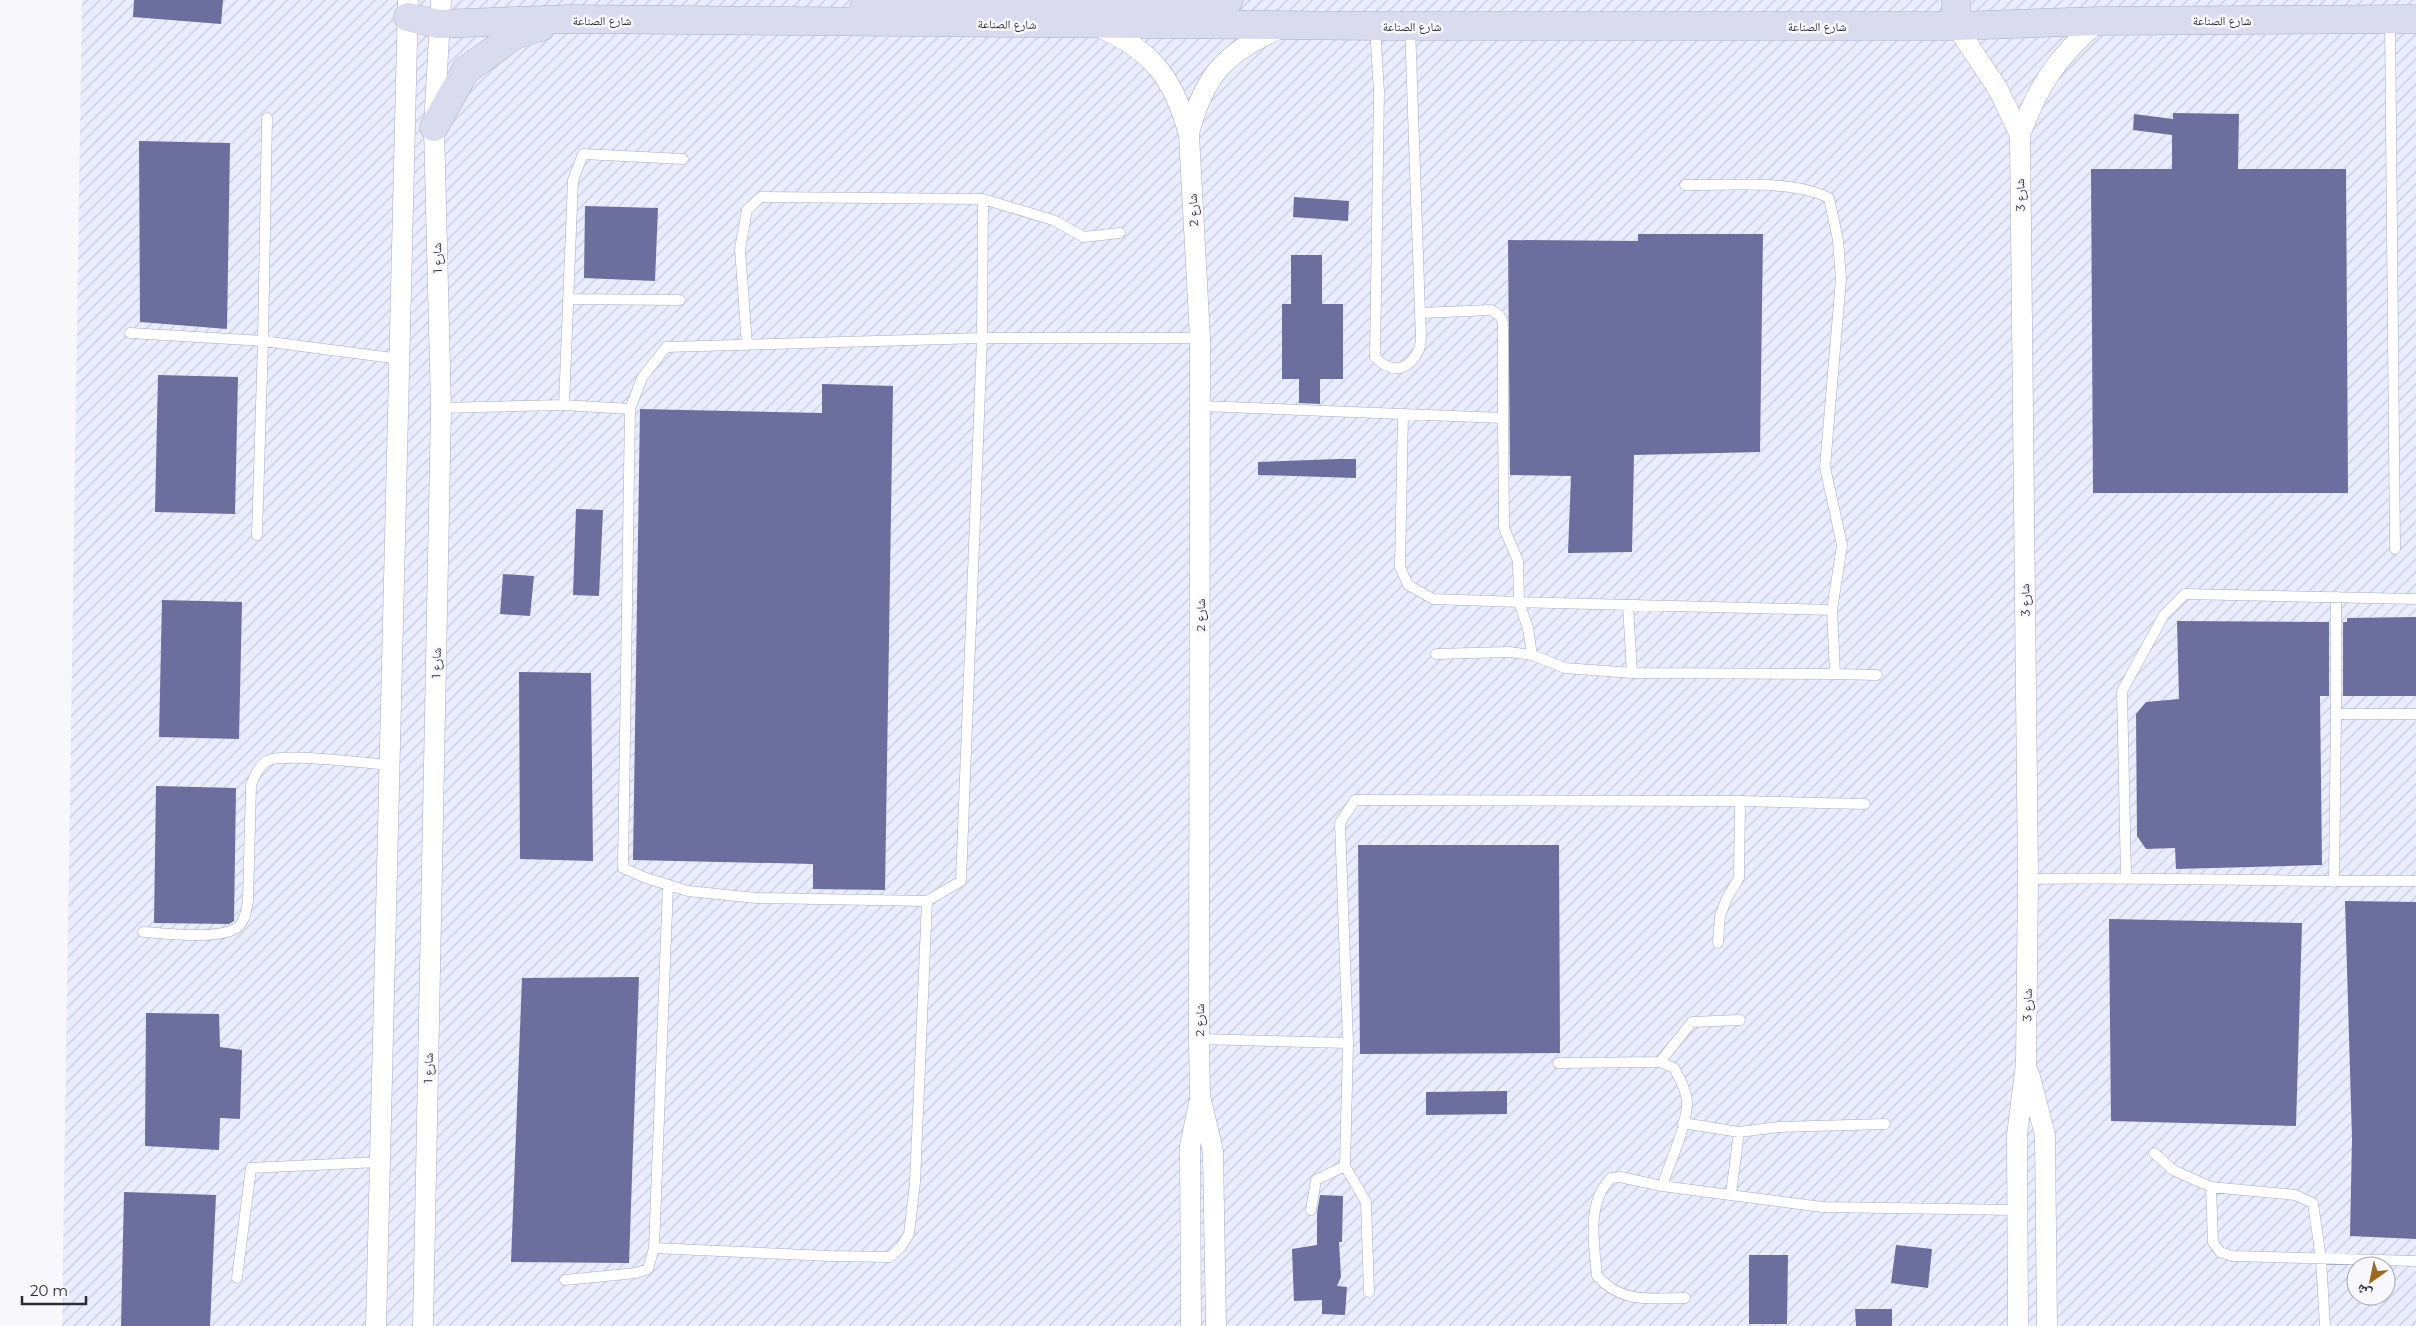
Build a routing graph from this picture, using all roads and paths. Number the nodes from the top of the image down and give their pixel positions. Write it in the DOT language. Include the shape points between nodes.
graph roads {
  1 [pos="930,0"];
  2 [pos="940,0"];
  3 [pos="1229,0"];
  4 [pos="408,9"];
  5 [pos="440,12"];
  6 [pos="1956,13"];
  7 [pos="569,19"];
  8 [pos="2403,19"];
  9 [pos="2099,21"];
  10 [pos="809,22"];
  11 [pos="1096,25"];
  12 [pos="1287,25"];
  13 [pos="1375,26"];
  14 [pos="1410,26"];
  15 [pos="268,118"];
  16 [pos="434,127"];
  17 [pos="1189,135"];
  18 [pos="2020,135"];
  19 [pos="684,159"];
  20 [pos="1686,185"];
  21 [pos="984,199"];
  22 [pos="1120,233"];
  23 [pos="568,299"];
  24 [pos="680,300"];
  25 [pos="1420,313"];
  26 [pos="130,333"];
  27 [pos="982,338"];
  28 [pos="1200,338"];
  29 [pos="263,341"];
  30 [pos="747,345"];
  31 [pos="400,359"];
  32 [pos="564,405"];
  33 [pos="1200,406"];
  34 [pos="442,408"];
  35 [pos="630,408"];
  36 [pos="1403,414"];
  37 [pos="1503,418"];
  38 [pos="257,535"];
  39 [pos="2395,549"];
  40 [pos="2336,597"];
  41 [pos="2416,599"];
  42 [pos="1519,602"];
  43 [pos="1628,605"];
  44 [pos="1832,610"];
  45 [pos="1436,654"];
  46 [pos="1532,655"];
  47 [pos="1632,672"];
  48 [pos="1835,674"];
  49 [pos="1877,675"];
  50 [pos="2336,714"];
  51 [pos="2416,714"];
  52 [pos="390,765"];
  53 [pos="1740,801"];
  54 [pos="1865,804"];
  55 [pos="2126,878"];
  56 [pos="2028,879"];
  57 [pos="2416,881"];
  58 [pos="2334,882"];
  59 [pos="668,885"];
  60 [pos="926,901"];
  61 [pos="143,932"];
  62 [pos="1718,943"];
  63 [pos="1740,1020"];
  64 [pos="1198,1039"];
  65 [pos="1348,1043"];
  66 [pos="1660,1062"];
  67 [pos="1558,1063"];
  68 [pos="2026,1064"];
  69 [pos="1200,1096"];
  70 [pos="1683,1123"];
  71 [pos="1884,1124"];
  72 [pos="1739,1132"];
  73 [pos="2154,1153"];
  74 [pos="380,1162"];
  75 [pos="1345,1166"];
  76 [pos="1662,1186"];
  77 [pos="2211,1187"];
  78 [pos="1731,1194"];
  79 [pos="1311,1210"];
  80 [pos="2018,1210"];
  81 [pos="654,1248"];
  82 [pos="2321,1258"];
  83 [pos="2416,1261"];
  84 [pos="237,1278"];
  85 [pos="565,1280"];
  86 [pos="1370,1292"];
  87 [pos="1685,1298"];
  88 [pos="2047,1302"];
  89 [pos="2018,1317"];
  90 [pos="425,1322"];
  91 [pos="1216,1325"];
  92 [pos="376,1326"];
  93 [pos="1191,1326"];
  94 [pos="2008,1326"];
  95 [pos="2047,1326"];
  96 [pos="2060,1326"];
  97 [pos="2325,1326"];
  1 -- 10 [label="street" via="862,8"];
  2 -- 3 [label="street" via="1210,4"];
  4 -- 5 [label="street, شارع الصناعة"];
  4 -- 31 [label="street"];
  5 -- 7 [label="street, شارع الصناعة"];
  5 -- 16 [label="street, شارع 1"];
  6 -- 9 [label="street, شارع الصناعة"];
  6 -- 14 [label="street, شارع الصناعة"];
  6 -- 18 [label="street, شارع 3"];
  7 -- 10 [label="street, شارع الصناعة"];
  7 -- 16 [label="street" via="515,35 466,70"];
  8 -- 9 [label="street, شارع الصناعة"];
  8 -- 39 [label="lane"];
  9 -- 18 [label="street, شارع 3" via="2072,44 2050,71 2032,102"];
  10 -- 11 [label="street, شارع الصناعة"];
  11 -- 12 [label="street, شارع الصناعة"];
  11 -- 17 [label="street, شارع 2" via="1123,38 1147,56 1167,79 1178,99"];
  12 -- 13 [label="street, شارع الصناعة"];
  12 -- 17 [label="street, شارع 2" via="1236,52 1213,75 1197,103"];
  13 -- 14 [label="street, شارع الصناعة"];
  13 -- 25 [label="lane" via="1379,92 1375,357 1384,367 1396,369 1403,366 1419,348"];
  14 -- 25 [label="lane"];
  15 -- 29 [label="lane"];
  16 -- 34 [label="street, شارع 1"];
  17 -- 28 [label="street, شارع 2"];
  18 -- 56 [label="street, شارع 3"];
  19 -- 23 [label="lane" via="583,154 573,180"];
  20 -- 44 [label="lane" via="1796,187 1828,198 1838,240 1841,279 1825,467 1842,545"];
  21 -- 22 [label="lane" via="1053,220 1084,236"];
  21 -- 27 [label="lane"];
  21 -- 30 [label="lane" via="760,197 747,210 740,249"];
  23 -- 24 [label="lane"];
  23 -- 32 [label="lane"];
  25 -- 37 [label="lane" via="1491,310 1500,316 1504,323"];
  26 -- 29 [label="lane"];
  27 -- 28 [label="lane"];
  27 -- 30 [label="lane"];
  27 -- 60 [label="lane" via="961,881"];
  28 -- 33 [label="street, شارع 2"];
  29 -- 31 [label="lane"];
  29 -- 38 [label="lane"];
  30 -- 35 [label="lane" via="666,347 642,378"];
  31 -- 52 [label="street"];
  32 -- 34 [label="lane"];
  32 -- 35 [label="lane"];
  33 -- 36 [label="lane"];
  33 -- 64 [label="street, شارع 2"];
  34 -- 90 [label="street, شارع 1"];
  35 -- 59 [label="lane" via="623,868"];
  36 -- 37 [label="lane"];
  36 -- 42 [label="lane" via="1400,567 1408,585 1433,599"];
  37 -- 42 [label="lane" via="1504,528 1518,561"];
  40 -- 41 [label="lane"];
  40 -- 50 [label="lane"];
  40 -- 55 [label="lane" via="2185,594 2164,615 2122,691"];
  42 -- 43 [label="lane"];
  42 -- 46 [label="lane" via="1528,628"];
  43 -- 44 [label="lane"];
  43 -- 47 [label="lane"];
  44 -- 48 [label="lane"];
  45 -- 46 [label="lane" via="1509,652"];
  46 -- 47 [label="lane" via="1565,668"];
  47 -- 48 [label="lane"];
  48 -- 49 [label="lane"];
  50 -- 51 [label="lane"];
  50 -- 58 [label="lane"];
  52 -- 61 [label="lane" via="268,760 258,770 251,785 248,901 245,917 238,927 208,935"];
  52 -- 74 [label="street"];
  53 -- 54 [label="lane"];
  53 -- 62 [label="lane" via="1739,878 1720,916"];
  53 -- 65 [label="lane" via="1355,800 1340,823"];
  55 -- 56 [label="lane"];
  55 -- 58 [label="lane"];
  56 -- 68 [label="street, شارع 3"];
  57 -- 58 [label="lane"];
  59 -- 60 [label="lane" via="688,891 756,898"];
  59 -- 81 [label="lane"];
  60 -- 81 [label="lane" via="915,1183 909,1234 901,1247 890,1257"];
  63 -- 66 [label="lane" via="1692,1022"];
  64 -- 65 [label="lane"];
  64 -- 69 [label="street, شارع 2"];
  65 -- 75 [label="lane"];
  66 -- 67 [label="lane"];
  66 -- 70 [label="lane" via="1674,1068 1684,1086 1687,1104"];
  68 -- 80 [label="street, شارع 3" via="2017,1135"];
  68 -- 88 [label="street, شارع 3" via="2045,1135"];
  69 -- 91 [label="street, شارع 2" via="1213,1151"];
  69 -- 93 [label="street, شارع 2" via="1190,1146"];
  70 -- 72 [label="lane"];
  70 -- 76 [label="lane"];
  71 -- 72 [label="lane" via="1780,1127"];
  72 -- 78 [label="lane"];
  73 -- 77 [label="lane" via="2173,1170"];
  74 -- 84 [label="lane" via="251,1168"];
  74 -- 92 [label="street"];
  75 -- 79 [label="lane" via="1316,1180"];
  75 -- 86 [label="lane" via="1366,1202"];
  76 -- 78 [label="lane"];
  76 -- 87 [label="lane" via="1620,1177 1611,1178 1605,1184 1597,1198 1594,1213 1598,1276 1614,1291 1629,1298"];
  77 -- 82 [label="lane" via="2296,1195 2314,1203"];
  77 -- 82 [label="lane" via="2212,1242 2220,1252 2232,1256"];
  78 -- 80 [label="lane" via="1822,1207"];
  80 -- 89 [label="street, شارع 3"];
  81 -- 85 [label="lane" via="648,1269"];
  82 -- 83 [label="lane"];
  82 -- 97 [label="lane"];
  88 -- 95 [label="street, شارع 3"];
  88 -- 96 [label="street"];
  89 -- 94 [label="street"];
}
